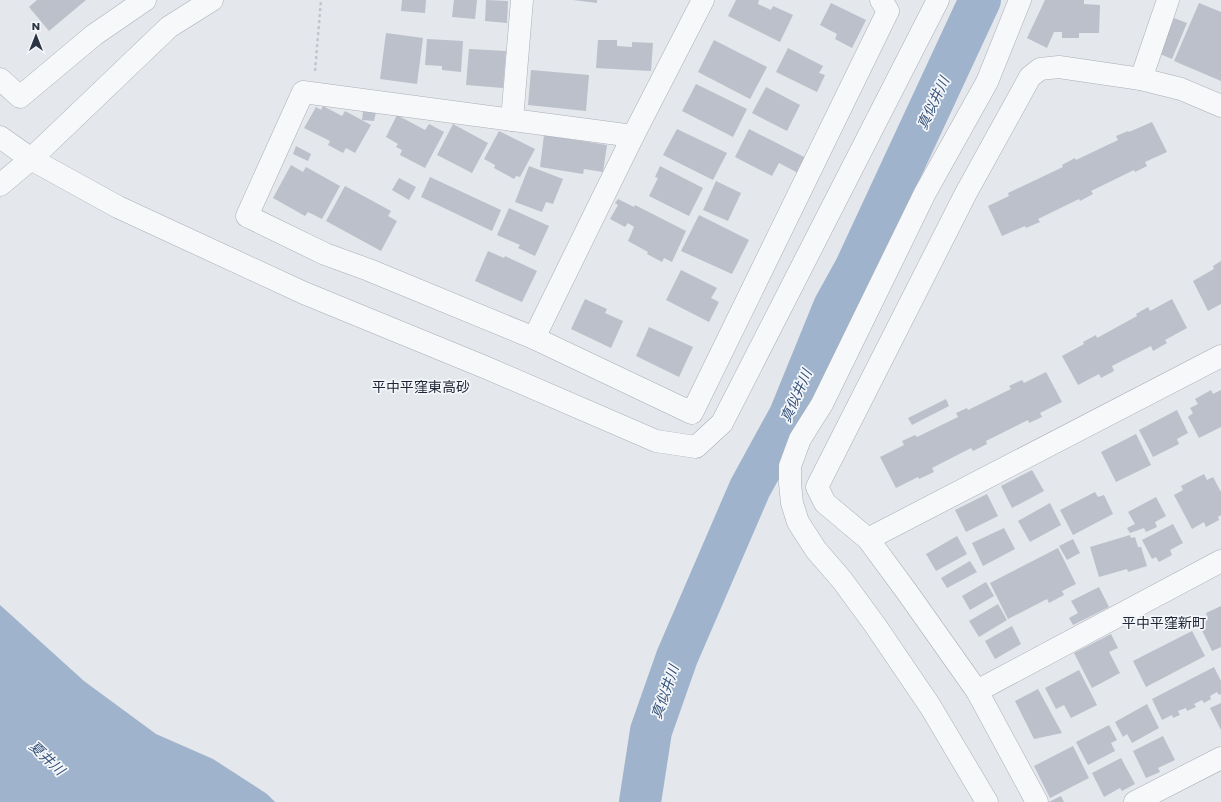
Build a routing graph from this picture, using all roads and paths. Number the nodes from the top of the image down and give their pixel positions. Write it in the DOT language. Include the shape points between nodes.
graph roads {
  1 [pos="145,0"];
  2 [pos="212,0"];
  3 [pos="321,0"];
  4 [pos="522,0"];
  5 [pos="703,0"];
  6 [pos="881,0"];
  7 [pos="938,0"];
  8 [pos="1020,0"];
  9 [pos="1168,0"];
  10 [pos="0,79"];
  11 [pos="1142,79"];
  12 [pos="314,94"];
  13 [pos="1221,106"];
  14 [pos="512,120"];
  15 [pos="633,136"];
  16 [pos="0,137"];
  17 [pos="27,162"];
  18 [pos="0,185"];
  19 [pos="534,338"];
  20 [pos="1221,356"];
  21 [pos="868,539"];
  22 [pos="1221,561"];
  23 [pos="977,690"];
  24 [pos="1221,758"];
  25 [pos="987,802"];
  26 [pos="1037,802"];
  27 [pos="1135,802"];
  1 -- 10 [label="street" via="94,35 20,97"];
  2 -- 17 [label="street" via="169,27"];
  3 -- 12 [label="path"];
  4 -- 14 [label="street"];
  5 -- 15 [label="street"];
  6 -- 19 [label="street" via="888,11 692,413"];
  7 -- 17 [label="street" via="722,423 696,447 656,441 304,293"];
  8 -- 25 [label="street" via="987,82 925,193 822,404 800,439 790,466 792,504 798,522 816,550 875,624 930,706"];
  9 -- 11 [label="street"];
  11 -- 13 [label="street" via="1181,89"];
  11 -- 21 [label="street" via="1059,67 1040,69 1030,77 966,193 818,487 825,503"];
  12 -- 14 [label="street"];
  12 -- 19 [label="street" via="303,92 247,216 325,254"];
  14 -- 15 [label="street"];
  15 -- 19 [label="street"];
  16 -- 17 [label="street"];
  17 -- 18 [label="street"];
  20 -- 21 [label="street"];
  21 -- 23 [label="street"];
  22 -- 23 [label="street"];
  23 -- 26 [label="street"];
  24 -- 27 [label="street"];
}
